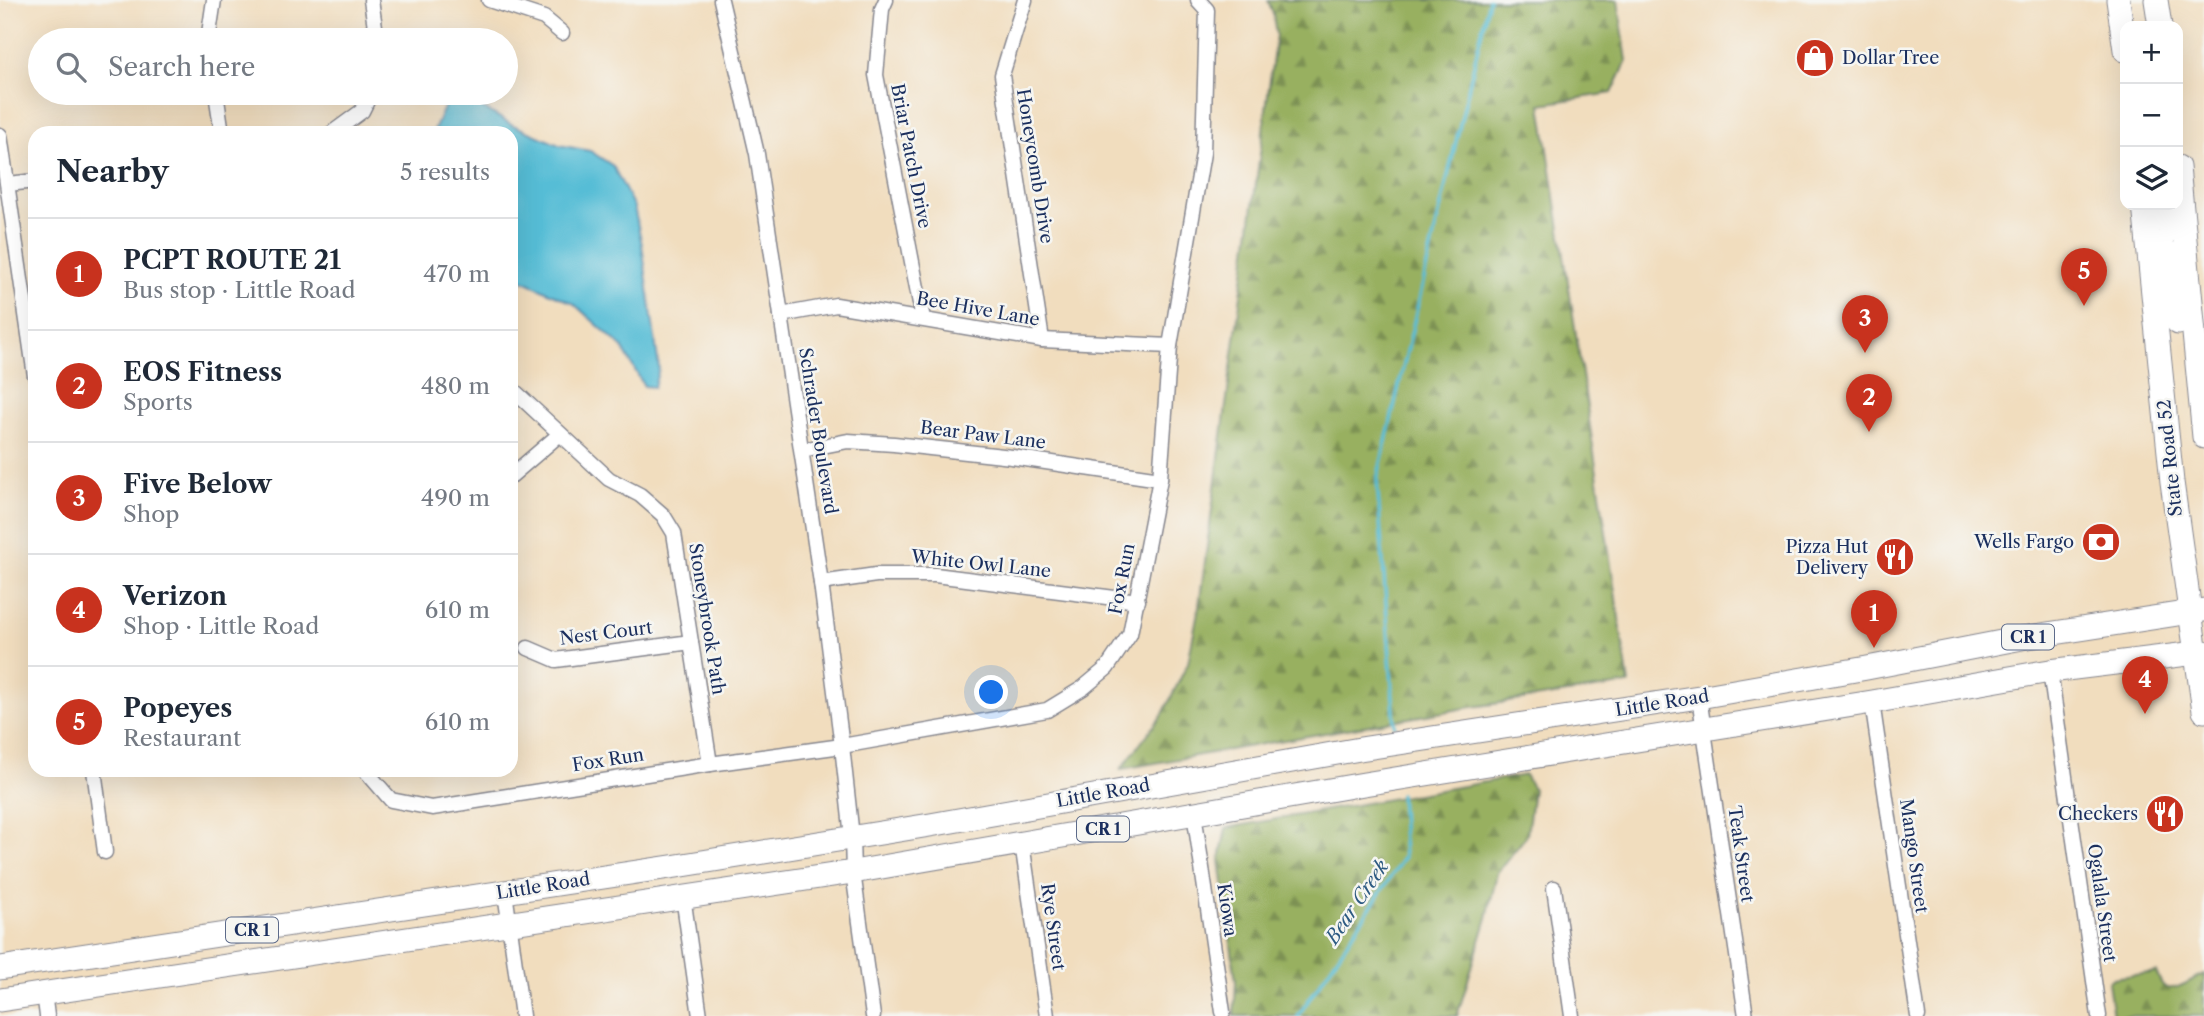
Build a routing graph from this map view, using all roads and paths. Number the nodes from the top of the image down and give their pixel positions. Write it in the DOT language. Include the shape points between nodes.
graph roads {
  1 [pos="214,0"];
  2 [pos="371,0"];
  3 [pos="376,0"];
  4 [pos="489,0"];
  5 [pos="720,0"];
  6 [pos="886,0"];
  7 [pos="1025,0"];
  8 [pos="2118,0"];
  9 [pos="2156,0"];
  10 [pos="1203,5"];
  11 [pos="2121,21"];
  12 [pos="2159,21"];
  13 [pos="210,28"];
  14 [pos="375,28"];
  15 [pos="562,33"];
  16 [pos="218,105"];
  17 [pos="365,105"];
  18 [pos="221,126"];
  19 [pos="342,126"];
  20 [pos="0,135"];
  21 [pos="28,182"];
  22 [pos="8,184"];
  23 [pos="2145,210"];
  24 [pos="2163,210"];
  25 [pos="2182,210"];
  26 [pos="2184,232"];
  27 [pos="2148,242"];
  28 [pos="28,305"];
  29 [pos="781,315"];
  30 [pos="923,319"];
  31 [pos="1042,340"];
  32 [pos="1170,346"];
  33 [pos="2197,369"];
  34 [pos="518,394"];
  35 [pos="560,434"];
  36 [pos="2204,437"];
  37 [pos="802,450"];
  38 [pos="518,470"];
  39 [pos="1160,479"];
  40 [pos="821,583"];
  41 [pos="1138,601"];
  42 [pos="2197,611"];
  43 [pos="691,642"];
  44 [pos="528,648"];
  45 [pos="2201,649"];
  46 [pos="2049,671"];
  47 [pos="1699,697"];
  48 [pos="1872,702"];
  49 [pos="2204,711"];
  50 [pos="1704,729"];
  51 [pos="842,746"];
  52 [pos="709,764"];
  53 [pos="95,777"];
  54 [pos="371,777"];
  55 [pos="1194,813"];
  56 [pos="852,837"];
  57 [pos="1022,842"];
  58 [pos="105,852"];
  59 [pos="853,872"];
  60 [pos="1554,888"];
  61 [pos="505,892"];
  62 [pos="683,896"];
  63 [pos="509,923"];
  64 [pos="0,968"];
  65 [pos="0,1000"];
  66 [pos="46,1005"];
  67 [pos="1223,1012"];
  68 [pos="523,1016"];
  69 [pos="700,1016"];
  70 [pos="873,1016"];
  71 [pos="1047,1016"];
  72 [pos="1572,1016"];
  73 [pos="1746,1016"];
  74 [pos="1918,1016"];
  75 [pos="2099,1016"];
  1 -- 13 [label="street"];
  2 -- 3 [label="street"];
  2 -- 14 [label="street"];
  4 -- 15 [label="street" via="544,18"];
  5 -- 29 [label="street, Schrader Boulevard" via="757,154"];
  6 -- 30 [label="street, Briar Patch Drive" via="876,75"];
  7 -- 31 [label="street, Honeycomb Drive" via="1002,75"];
  8 -- 11 [label="main road"];
  9 -- 12 [label="main road"];
  10 -- 32 [label="street, Fox Run" via="1203,153"];
  16 -- 18 [label="street"];
  17 -- 19 [label="street"];
  20 -- 22 [label="street"];
  21 -- 22 [label="street"];
  22 -- 28 [label="street"];
  23 -- 27 [label="main road, State Road 52"];
  24 -- 26 [label="main road" via="2171,229"];
  25 -- 26 [label="main road, State Road 52"];
  26 -- 33 [label="main road, State Road 52"];
  27 -- 33 [label="main road" via="2161,243 2166,249 2181,343 2186,359"];
  27 -- 42 [label="main road, State Road 52" via="2171,475"];
  29 -- 30 [label="street, Bee Hive Lane" via="836,305"];
  29 -- 37 [label="street, Schrader Boulevard"];
  30 -- 31 [label="street, Bee Hive Lane"];
  31 -- 32 [label="street, Bee Hive Lane"];
  32 -- 39 [label="street, Fox Run"];
  33 -- 36 [label="main road, State Road 52"];
  34 -- 35 [label="street, Stoneybrook Path"];
  35 -- 38 [label="street"];
  35 -- 43 [label="street, Stoneybrook Path" via="609,480 640,495 663,515 674,533"];
  37 -- 39 [label="street, Bear Paw Lane" via="848,441 894,444"];
  37 -- 40 [label="street, Schrader Boulevard"];
  39 -- 41 [label="street, Fox Run"];
  40 -- 41 [label="street, White Owl Lane" via="876,575 935,575"];
  40 -- 51 [label="street, Schrader Boulevard"];
  41 -- 51 [label="street, Fox Run" via="1130,634 1107,668 1047,710"];
  42 -- 45 [label="main road, State Road 52"];
  42 -- 47 [label="main road, Little Road / CR 1"];
  43 -- 44 [label="street, Nest Court" via="556,660"];
  43 -- 52 [label="street, Stoneybrook Path"];
  45 -- 46 [label="main road, Little Road / CR 1"];
  45 -- 49 [label="main road, State Road 52"];
  46 -- 48 [label="main road, Little Road / CR 1"];
  46 -- 75 [label="street, Ogalala Street"];
  47 -- 50 [label="street, Teak Street"];
  47 -- 56 [label="main road, Little Road / CR 1" via="1360,749"];
  48 -- 50 [label="main road, Little Road / CR 1"];
  48 -- 74 [label="street, Mango Street"];
  50 -- 55 [label="main road, Little Road / CR 1"];
  50 -- 73 [label="street, Teak Street"];
  51 -- 52 [label="street, Fox Run"];
  51 -- 56 [label="street, Schrader Boulevard"];
  52 -- 54 [label="street, Fox Run" via="432,808 391,800"];
  53 -- 58 [label="street"];
  55 -- 57 [label="main road, Little Road / CR 1"];
  55 -- 67 [label="street, Kiowa"];
  56 -- 59 [label="street, Schrader Boulevard"];
  56 -- 61 [label="main road, Little Road / CR 1"];
  57 -- 59 [label="main road, Little Road / CR 1"];
  57 -- 71 [label="street, Rye Street"];
  59 -- 62 [label="main road, Little Road / CR 1"];
  59 -- 70 [label="street, Schrader Boulevard"];
  60 -- 72 [label="street"];
  61 -- 63 [label="street"];
  61 -- 64 [label="main road, Little Road / CR 1"];
  62 -- 63 [label="main road, Little Road / CR 1"];
  62 -- 69 [label="street"];
  63 -- 66 [label="main road, Little Road / CR 1"];
  63 -- 68 [label="street"];
  65 -- 66 [label="main road, Little Road / CR 1"];
}
